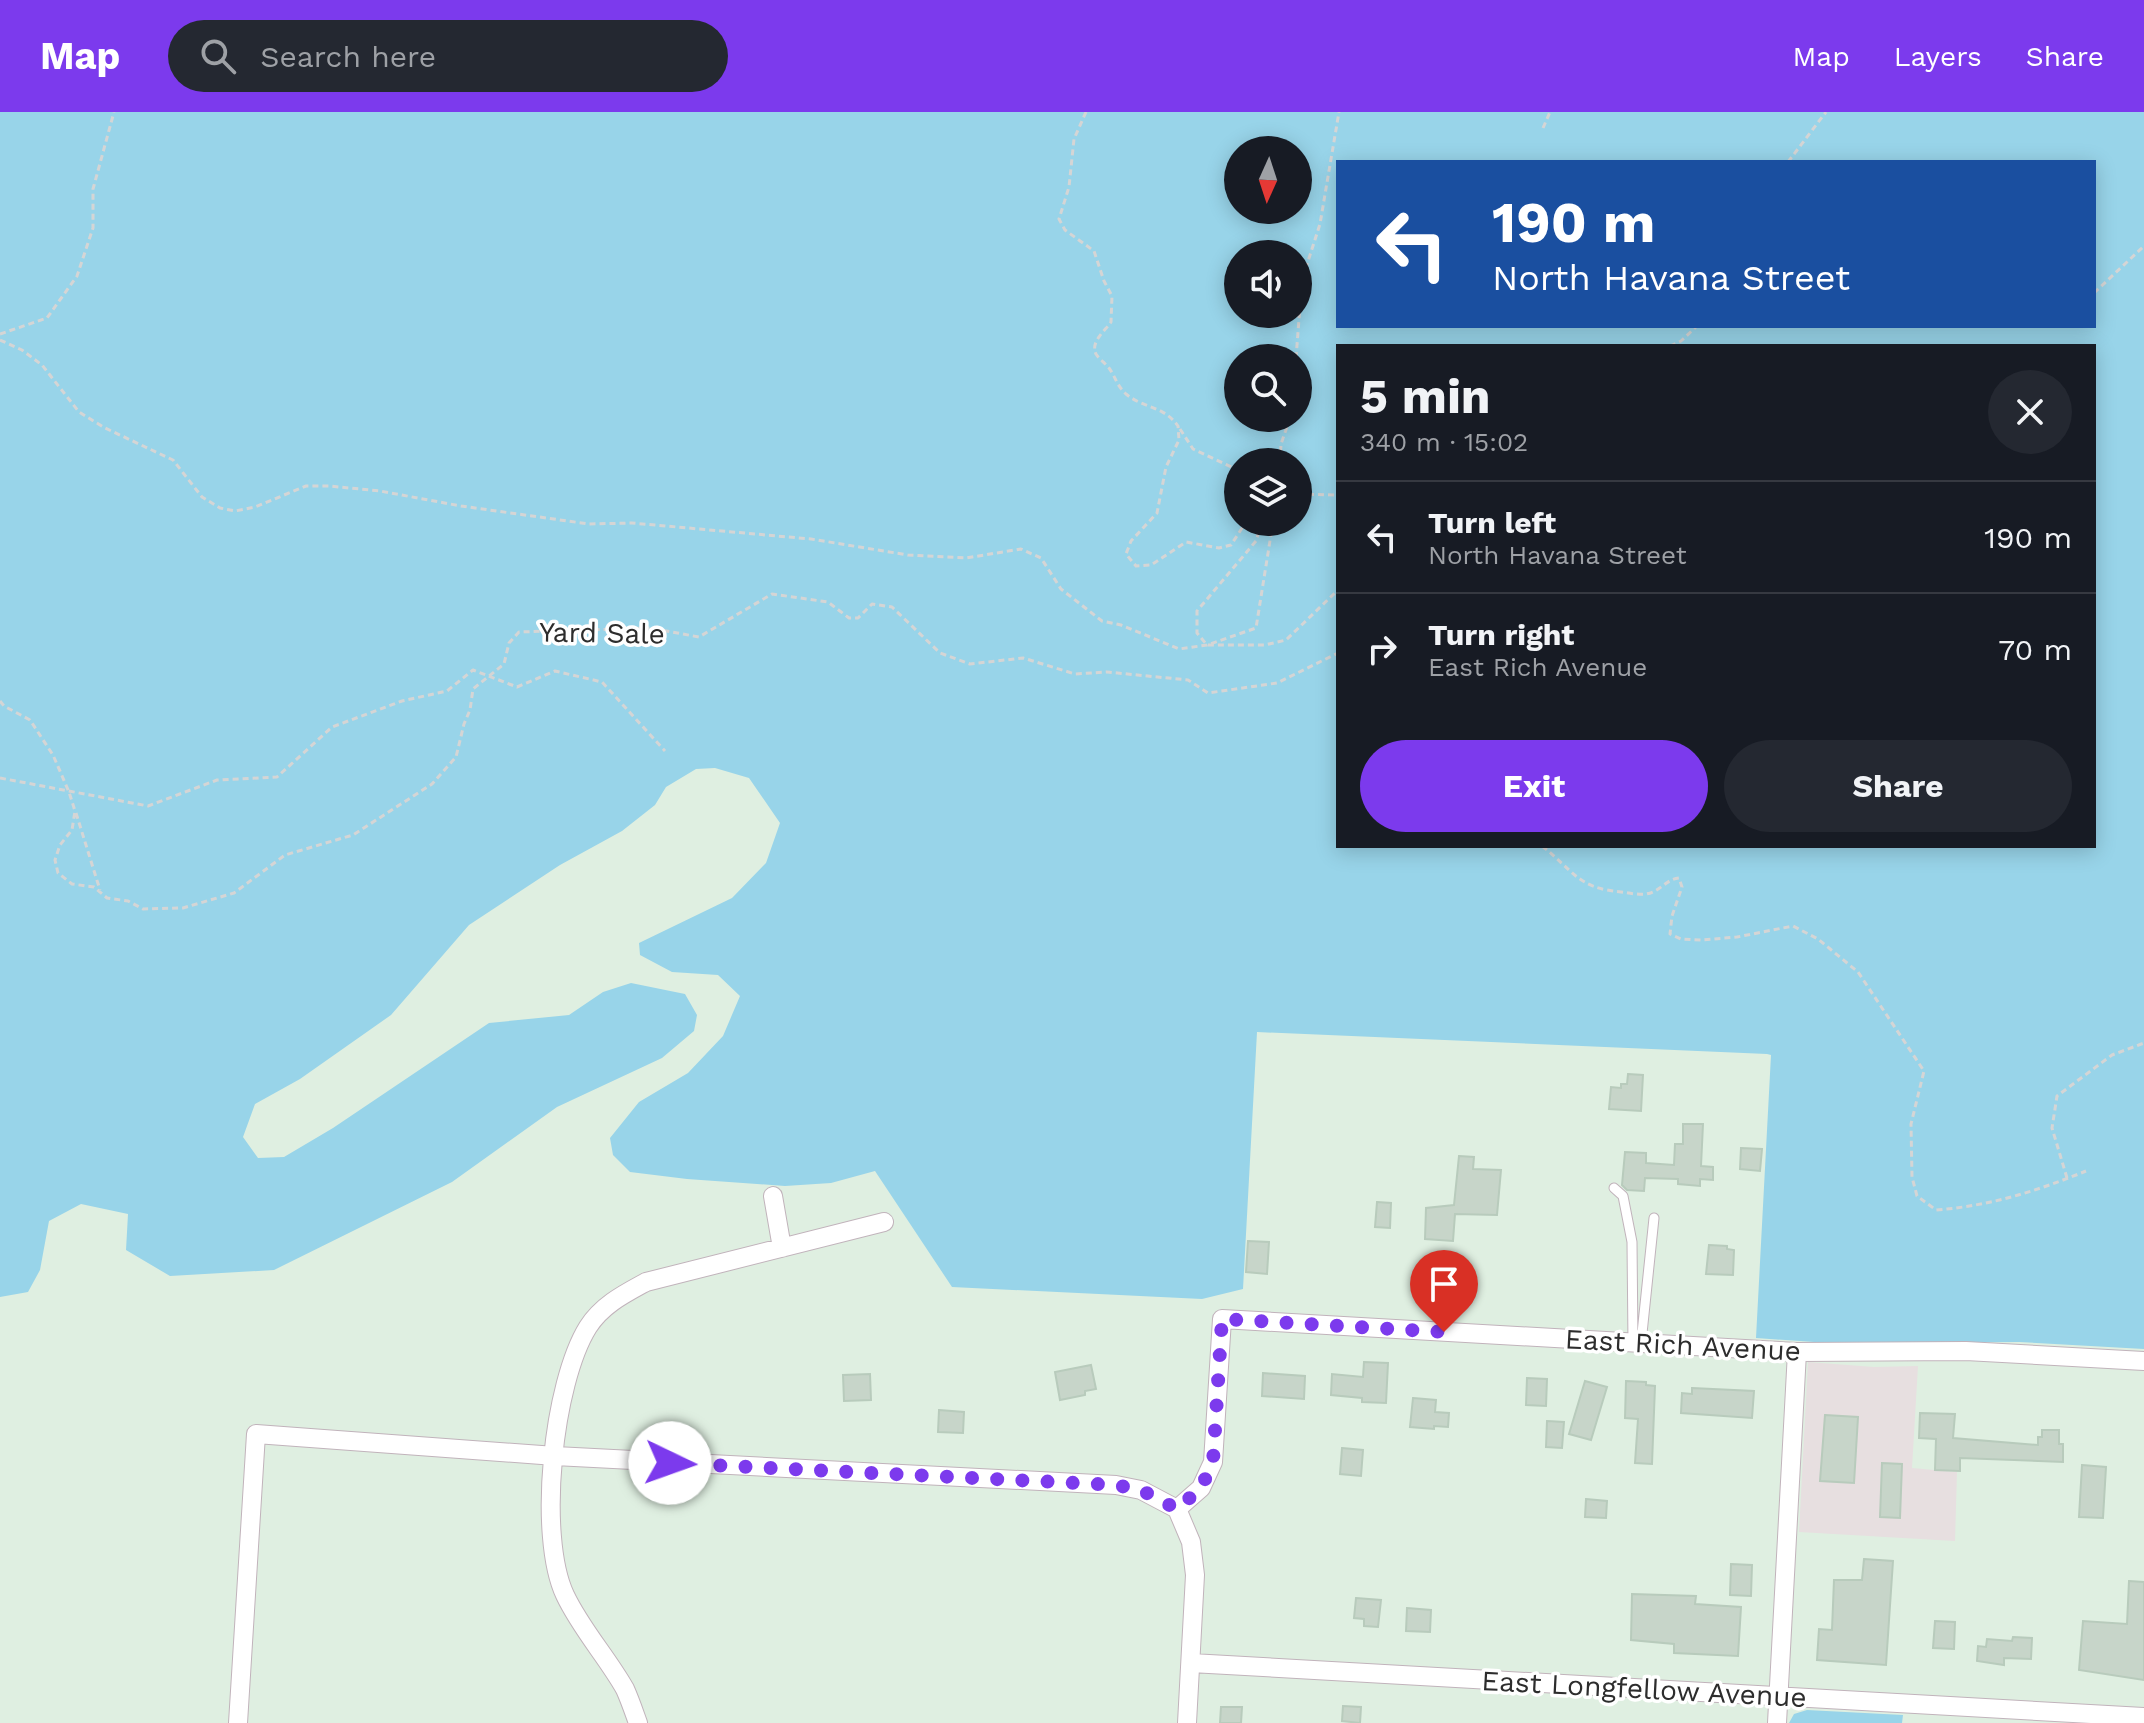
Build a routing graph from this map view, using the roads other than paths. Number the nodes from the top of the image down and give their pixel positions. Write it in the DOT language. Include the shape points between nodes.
graph roads {
  1 [pos="1614,1188"];
  2 [pos="773,1196"];
  3 [pos="1654,1218"];
  4 [pos="884,1222"];
  5 [pos="782,1248"];
  6 [pos="1637,1343"];
  7 [pos="1797,1352"];
  8 [pos="2144,1361"];
  9 [pos="555,1456"];
  10 [pos="1177,1509"];
  11 [pos="1191,1663"];
  12 [pos="1779,1696"];
  13 [pos="2144,1717"];
  14 [pos="238,1723"];
  15 [pos="638,1723"];
  16 [pos="1187,1723"];
  17 [pos="1777,1723"];
  1 -- 6 [label="lane" via="1623,1196 1632,1242"];
  2 -- 5 [label="street"];
  3 -- 6 [label="lane"];
  4 -- 5 [label="street"];
  5 -- 9 [label="street" via="646,1282 612,1300 589,1325 575,1353 564,1384"];
  6 -- 7 [label="street, East Rich Avenue"];
  6 -- 10 [label="street, East Rich Avenue" via="1222,1319 1213,1462 1201,1488"];
  7 -- 8 [label="street, East Rich Avenue" via="1966,1351"];
  7 -- 12 [label="street"];
  9 -- 10 [label="street" via="1116,1485 1141,1490"];
  9 -- 14 [label="street" via="256,1434"];
  9 -- 15 [label="street" via="550,1525 565,1595 625,1690"];
  10 -- 11 [label="street" via="1191,1542 1195,1575"];
  11 -- 12 [label="street, East Longfellow Avenue"];
  11 -- 16 [label="street"];
  12 -- 13 [label="street, East Longfellow Avenue"];
  12 -- 17 [label="street"];
}
